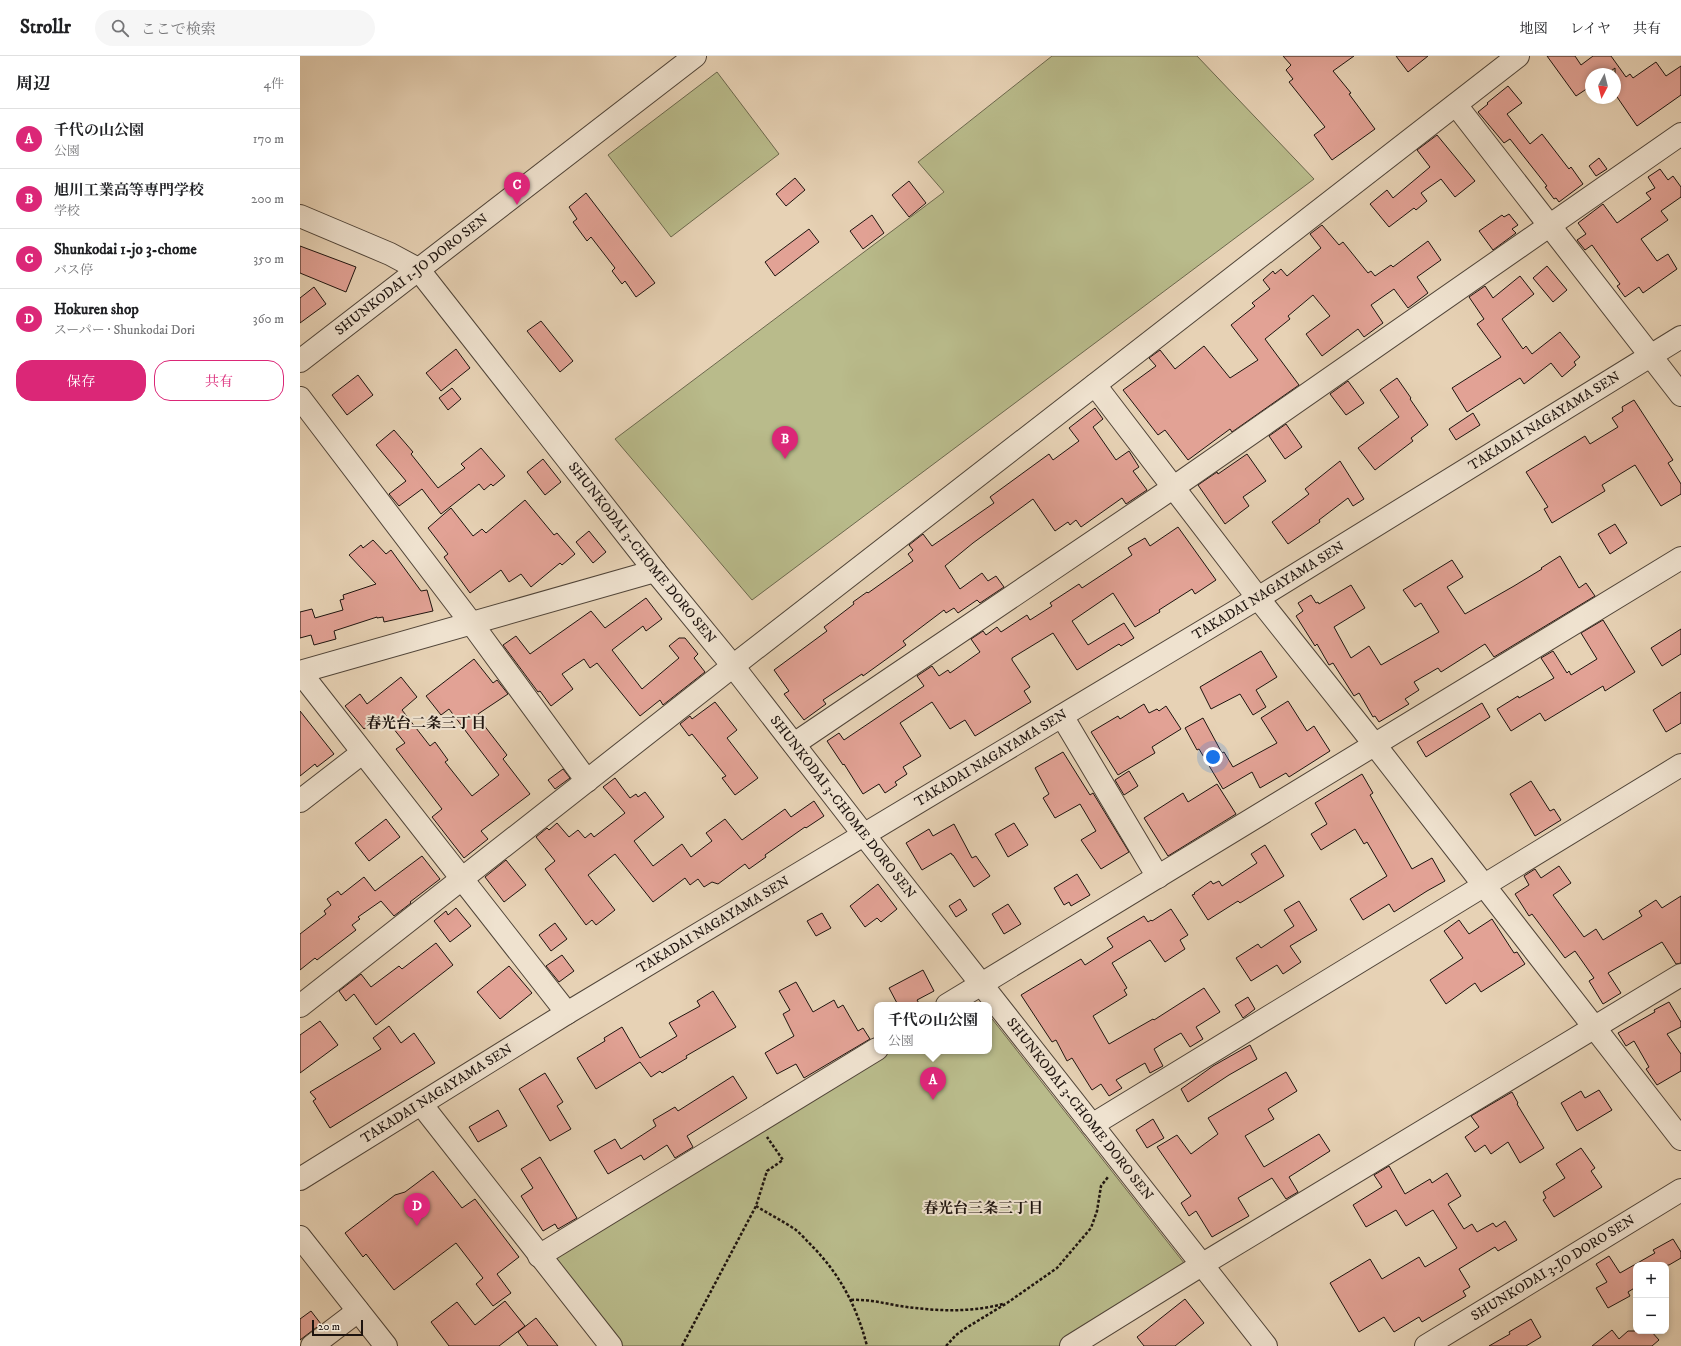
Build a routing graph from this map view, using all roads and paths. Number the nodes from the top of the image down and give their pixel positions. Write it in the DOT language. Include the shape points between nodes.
graph roads {
  1 [pos="695,56"];
  2 [pos="1518,56"];
  3 [pos="1456,104"];
  4 [pos="1681,134"];
  5 [pos="300,216"];
  6 [pos="1549,226"];
  7 [pos="418,270"];
  8 [pos="1681,337"];
  9 [pos="1650,355"];
  10 [pos="300,361"];
  11 [pos="1095,385"];
  12 [pos="1681,395"];
  13 [pos="300,398"];
  14 [pos="1174,487"];
  15 [pos="1681,558"];
  16 [pos="655,571"];
  17 [pos="1258,598"];
  18 [pos="472,624"];
  19 [pos="733,666"];
  20 [pos="300,672"];
  21 [pos="1062,716"];
  22 [pos="794,744"];
  23 [pos="1376,745"];
  24 [pos="362,753"];
  25 [pos="1681,766"];
  26 [pos="587,782"];
  27 [pos="300,801"];
  28 [pos="864,835"];
  29 [pos="1158,877"];
  30 [pos="462,880"];
  31 [pos="1483,885"];
  32 [pos="1681,975"];
  33 [pos="982,984"];
  34 [pos="952,1002"];
  35 [pos="300,1006"];
  36 [pos="568,1013"];
  37 [pos="1595,1027"];
  38 [pos="874,1051"];
  39 [pos="421,1104"];
  40 [pos="757,1123"];
  41 [pos="1092,1126"];
  42 [pos="1681,1139"];
  43 [pos="1121,1162"];
  44 [pos="300,1179"];
  45 [pos="1681,1190"];
  46 [pos="756,1206"];
  47 [pos="300,1237"];
  48 [pos="539,1256"];
  49 [pos="1202,1264"];
  50 [pos="851,1300"];
  51 [pos="1007,1303"];
  52 [pos="358,1311"];
  53 [pos="312,1346"];
  54 [pos="386,1346"];
  55 [pos="611,1346"];
  56 [pos="682,1346"];
  57 [pos="867,1346"];
  58 [pos="946,1346"];
  59 [pos="1071,1346"];
  60 [pos="1266,1346"];
  61 [pos="1426,1346"];
  1 -- 7 [label="street, SHUNKODAI 1-JO DORO SEN"];
  2 -- 3 [label="street"];
  3 -- 6 [label="street"];
  3 -- 11 [label="street"];
  4 -- 6 [label="street"];
  5 -- 7 [label="street" via="390,254"];
  6 -- 9 [label="street"];
  6 -- 14 [label="street"];
  7 -- 10 [label="street, SHUNKODAI 1-JO DORO SEN"];
  7 -- 16 [label="street, SHUNKODAI 3-CHOME DORO SEN"];
  8 -- 9 [label="street, TAKADAI NAGAYAMA SEN"];
  9 -- 12 [label="street"];
  9 -- 17 [label="street, TAKADAI NAGAYAMA SEN"];
  11 -- 14 [label="street"];
  11 -- 19 [label="street"];
  13 -- 18 [label="street"];
  14 -- 17 [label="street"];
  14 -- 22 [label="street"];
  15 -- 23 [label="street"];
  16 -- 18 [label="street"];
  16 -- 19 [label="street, SHUNKODAI 3-CHOME DORO SEN"];
  17 -- 21 [label="street, TAKADAI NAGAYAMA SEN"];
  17 -- 23 [label="street"];
  18 -- 20 [label="street"];
  18 -- 26 [label="street"];
  19 -- 22 [label="street, SHUNKODAI 3-CHOME DORO SEN"];
  19 -- 26 [label="street"];
  20 -- 24 [label="street"];
  21 -- 28 [label="street, TAKADAI NAGAYAMA SEN"];
  21 -- 29 [label="street"];
  22 -- 28 [label="street, SHUNKODAI 3-CHOME DORO SEN"];
  23 -- 29 [label="street"];
  23 -- 31 [label="street"];
  24 -- 27 [label="street"];
  24 -- 30 [label="street"];
  25 -- 31 [label="street"];
  26 -- 30 [label="street"];
  28 -- 33 [label="street, SHUNKODAI 3-CHOME DORO SEN"];
  28 -- 36 [label="street, TAKADAI NAGAYAMA SEN"];
  29 -- 33 [label="street"];
  30 -- 35 [label="street"];
  30 -- 36 [label="street"];
  31 -- 37 [label="street"];
  31 -- 41 [label="street"];
  32 -- 37 [label="street"];
  33 -- 34 [label="street"];
  33 -- 41 [label="street, SHUNKODAI 3-CHOME DORO SEN"];
  36 -- 39 [label="street, TAKADAI NAGAYAMA SEN"];
  37 -- 42 [label="street"];
  37 -- 49 [label="street"];
  38 -- 40 [label="street"];
  39 -- 44 [label="street, TAKADAI NAGAYAMA SEN"];
  39 -- 48 [label="street"];
  40 -- 46 [label="path" via="782,1160 767,1171"];
  40 -- 48 [label="street"];
  41 -- 43 [label="street, SHUNKODAI 3-CHOME DORO SEN"];
  43 -- 49 [label="street, SHUNKODAI 3-CHOME DORO SEN"];
  43 -- 51 [label="path" via="1101,1186 1091,1228 1057,1268"];
  45 -- 61 [label="street, SHUNKODAI 3-JO DORO SEN"];
  46 -- 50 [label="path" via="797,1230 839,1278"];
  46 -- 56 [label="path"];
  47 -- 52 [label="street"];
  48 -- 55 [label="street"];
  49 -- 59 [label="street"];
  49 -- 60 [label="street, SHUNKODAI 3-CHOME DORO SEN"];
  50 -- 51 [label="path" via="864,1299 899,1306 954,1311 984,1309"];
  50 -- 57 [label="path"];
  51 -- 58 [label="path" via="961,1332"];
  52 -- 53 [label="street"];
  52 -- 54 [label="street"];
}
